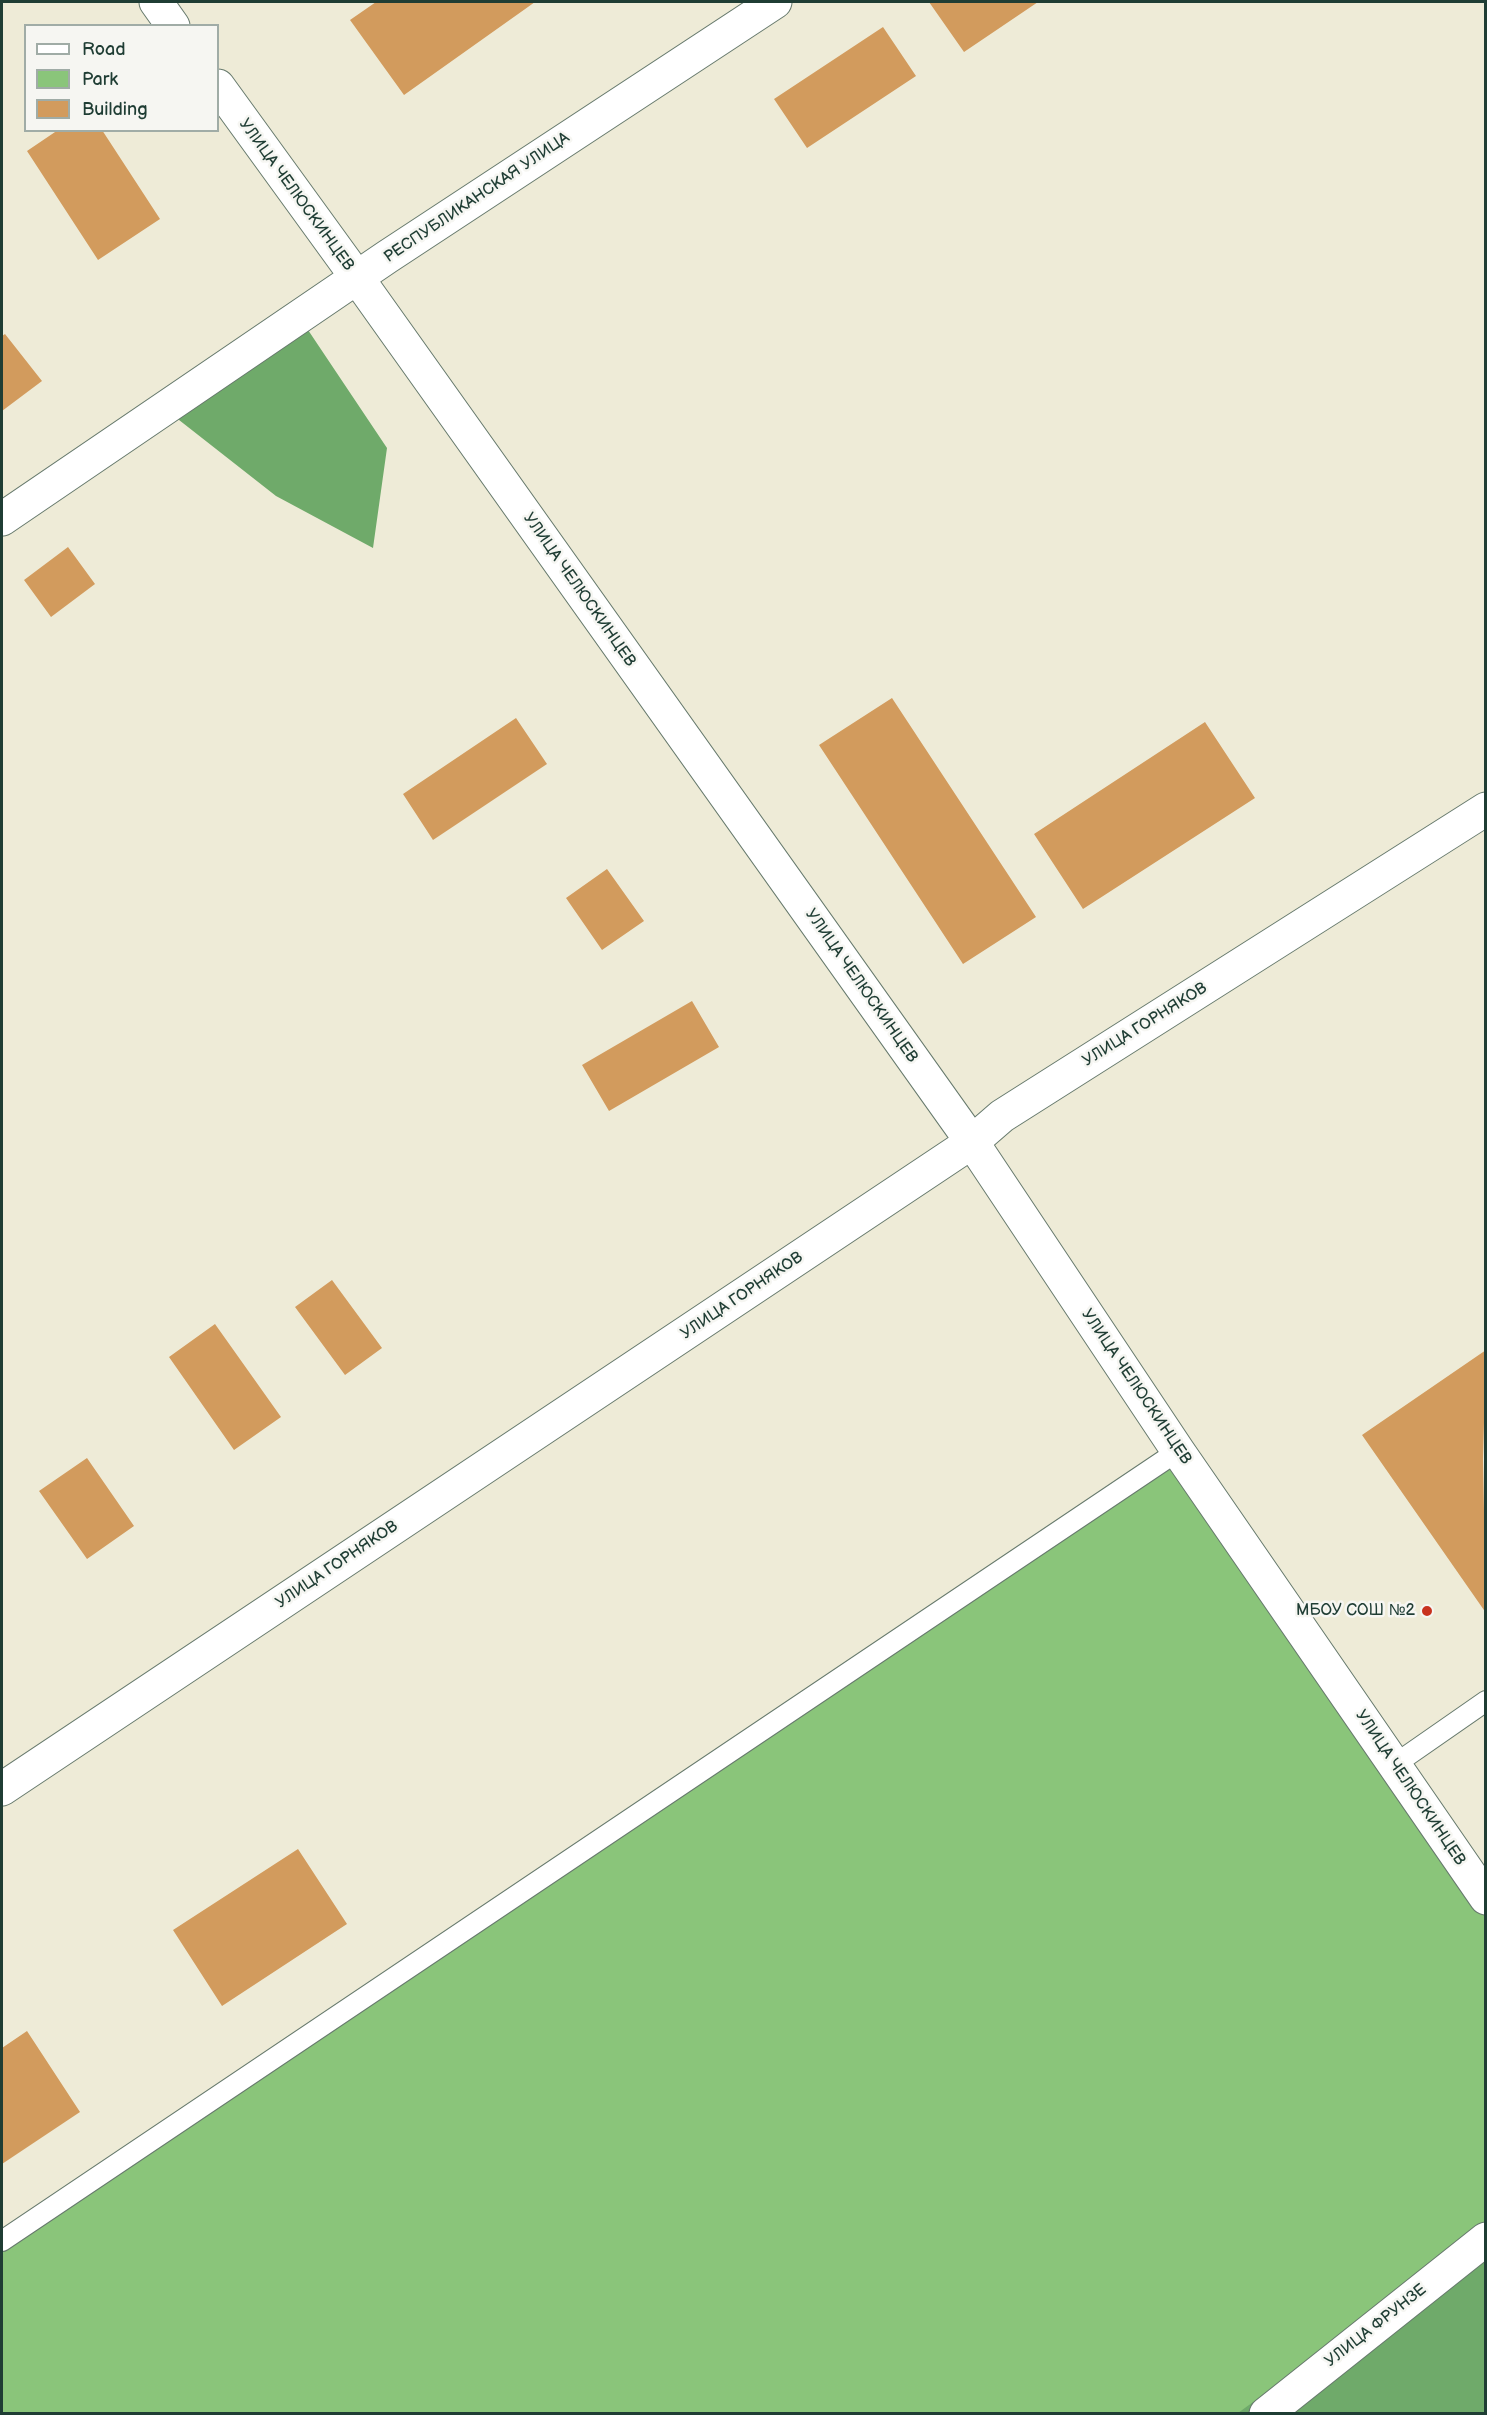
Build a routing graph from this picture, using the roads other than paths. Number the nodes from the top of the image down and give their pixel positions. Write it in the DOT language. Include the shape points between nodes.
graph roads {
  1 [pos="156,2"];
  2 [pos="775,2"];
  3 [pos="172,24"];
  4 [pos="219,87"];
  5 [pos="358,279"];
  6 [pos="2,519"];
  7 [pos="1485,809"];
  8 [pos="972,1142"];
  9 [pos="1178,1451"];
  10 [pos="1485,1701"];
  11 [pos="1394,1765"];
  12 [pos="2,1789"];
  13 [pos="1485,1898"];
  14 [pos="1485,2239"];
  15 [pos="2,2241"];
  16 [pos="1266,2414"];
  1 -- 3 [label="street"];
  2 -- 5 [label="street, РЕСПУБЛИКАНСКАЯ УЛИЦА"];
  4 -- 5 [label="street, УЛИЦА ЧЕЛЮСКИНЦЕВ"];
  5 -- 6 [label="street, РЕСПУБЛИКАНСКАЯ УЛИЦА"];
  5 -- 8 [label="street, УЛИЦА ЧЕЛЮСКИНЦЕВ"];
  7 -- 8 [label="street, УЛИЦА ГОРНЯКОВ" via="1002,1116"];
  8 -- 9 [label="street, УЛИЦА ЧЕЛЮСКИНЦЕВ"];
  8 -- 12 [label="street, УЛИЦА ГОРНЯКОВ"];
  9 -- 11 [label="street, УЛИЦА ЧЕЛЮСКИНЦЕВ"];
  9 -- 15 [label="lane"];
  10 -- 11 [label="lane"];
  11 -- 13 [label="street, УЛИЦА ЧЕЛЮСКИНЦЕВ"];
  14 -- 16 [label="street, УЛИЦА ФРУНЗЕ"];
}
